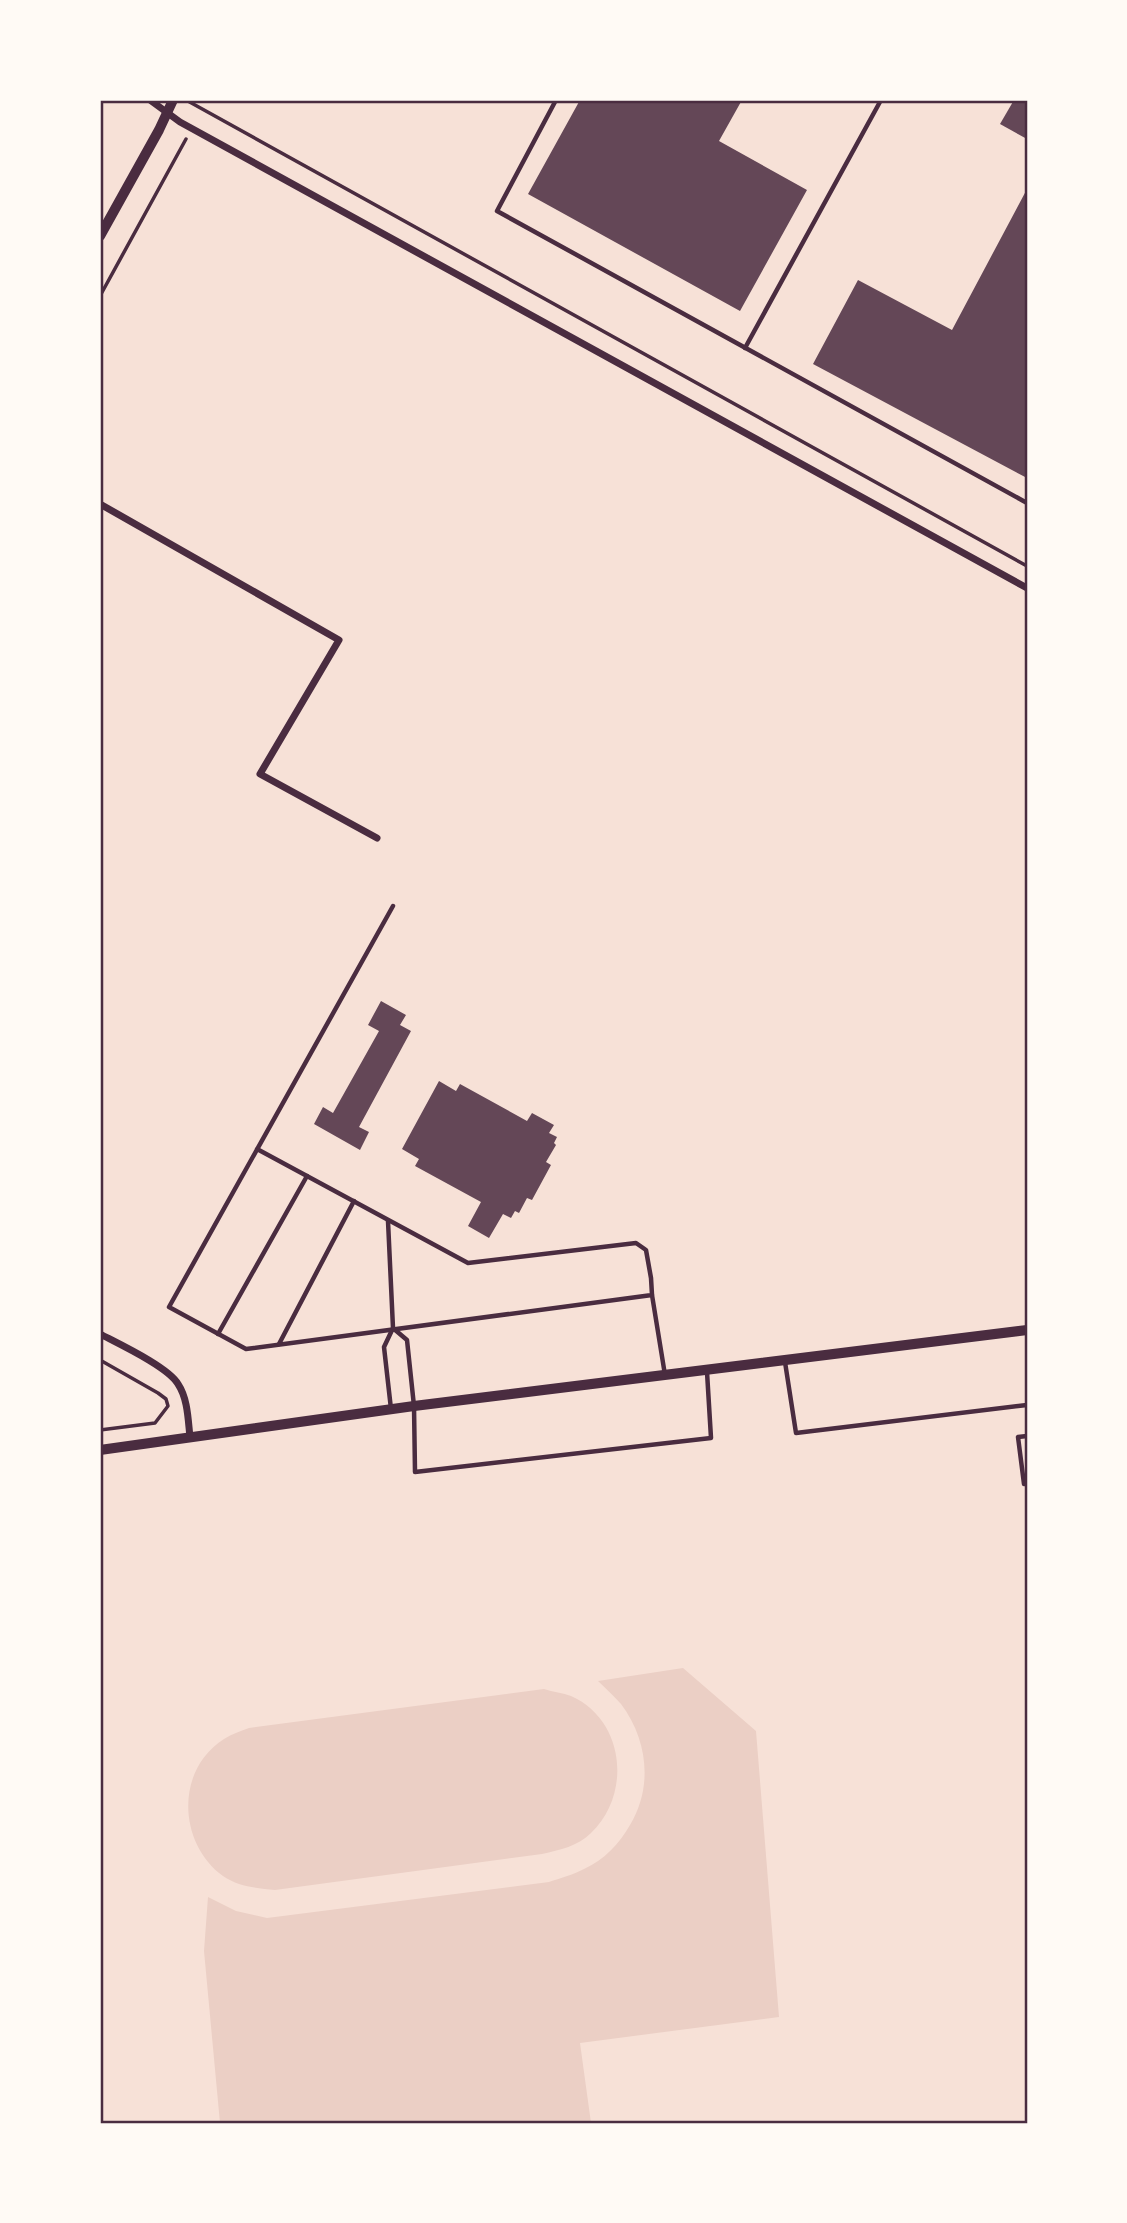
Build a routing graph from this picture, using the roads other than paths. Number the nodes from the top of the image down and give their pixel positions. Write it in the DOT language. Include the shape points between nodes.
graph roads {
  1 [pos="150,100"];
  2 [pos="173,100"];
  3 [pos="556,100"];
  4 [pos="881,100"];
  5 [pos="167,112"];
  6 [pos="100,236"];
  7 [pos="745,348"];
  8 [pos="1027,503"];
  9 [pos="100,504"];
  10 [pos="1027,588"];
  11 [pos="377,838"];
  12 [pos="393,906"];
  13 [pos="257,1149"];
  14 [pos="307,1176"];
  15 [pos="354,1201"];
  16 [pos="388,1220"];
  17 [pos="652,1295"];
  18 [pos="393,1328"];
  19 [pos="1027,1330"];
  20 [pos="100,1334"];
  21 [pos="218,1334"];
  22 [pos="279,1345"];
  23 [pos="784,1361"];
  24 [pos="707,1371"];
  25 [pos="665,1376"];
  26 [pos="1027,1405"];
  27 [pos="414,1406"];
  28 [pos="391,1409"];
  29 [pos="1027,1436"];
  30 [pos="190,1437"];
  31 [pos="100,1450"];
  32 [pos="1027,1483"];
  1 -- 5 [label="street"];
  2 -- 5 [label="street"];
  3 -- 7 [label="lane" via="497,211"];
  4 -- 7 [label="lane"];
  5 -- 6 [label="street"];
  5 -- 10 [label="street"];
  7 -- 8 [label="lane"];
  9 -- 11 [label="street" via="339,640 260,774"];
  12 -- 13 [label="lane"];
  13 -- 14 [label="lane"];
  13 -- 21 [label="lane" via="169,1307"];
  14 -- 15 [label="lane"];
  14 -- 21 [label="lane"];
  15 -- 16 [label="lane"];
  15 -- 22 [label="lane"];
  16 -- 17 [label="lane" via="468,1264 636,1243 646,1250"];
  16 -- 18 [label="lane"];
  17 -- 18 [label="lane"];
  17 -- 25 [label="lane"];
  18 -- 22 [label="lane"];
  18 -- 27 [label="lane" via="407,1340"];
  18 -- 28 [label="lane" via="384,1347"];
  19 -- 23 [label="street"];
  20 -- 30 [label="street" via="164,1370 178,1383"];
  21 -- 22 [label="lane" via="246,1349"];
  23 -- 24 [label="street"];
  23 -- 26 [label="lane" via="796,1433"];
  24 -- 25 [label="street"];
  24 -- 27 [label="lane" via="711,1438 415,1472"];
  25 -- 27 [label="street"];
  27 -- 28 [label="street"];
  28 -- 30 [label="street"];
  29 -- 32 [label="lane" via="1018,1437"];
  30 -- 31 [label="street"];
}
